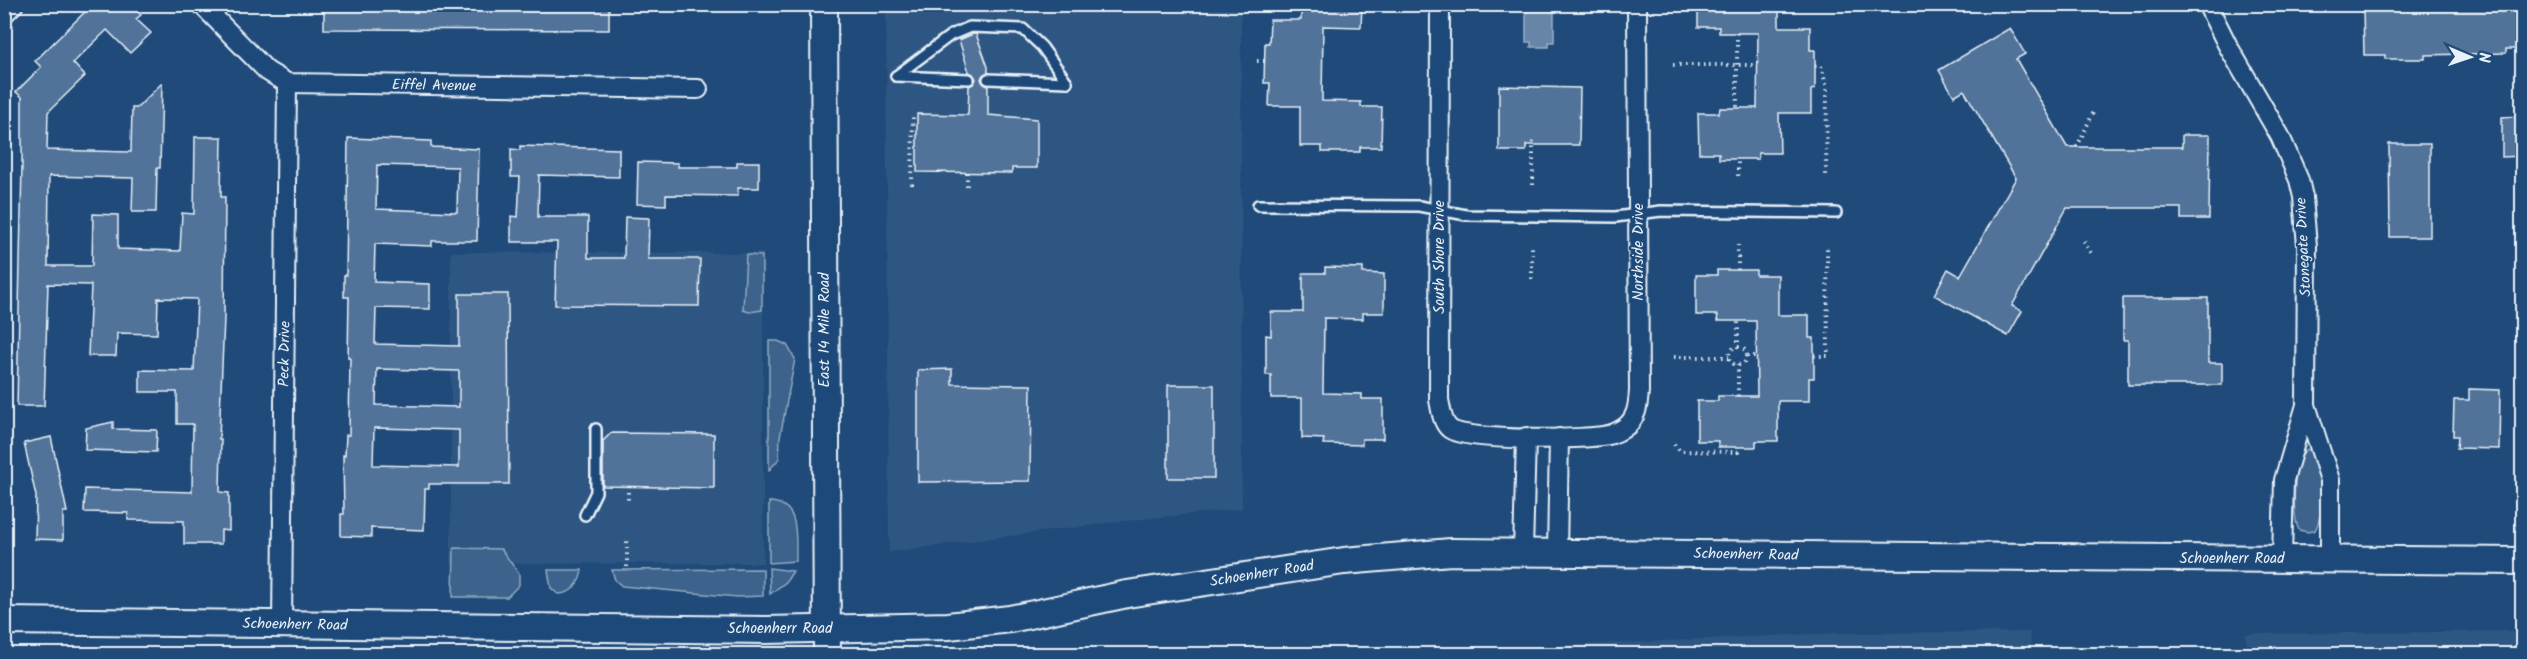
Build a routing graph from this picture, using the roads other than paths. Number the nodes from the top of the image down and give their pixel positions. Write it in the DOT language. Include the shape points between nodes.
graph roads {
  1 [pos="14,4"];
  2 [pos="201,4"];
  3 [pos="824,4"];
  4 [pos="1440,4"];
  5 [pos="1637,4"];
  6 [pos="2206,4"];
  7 [pos="4,14"];
  8 [pos="969,79"];
  9 [pos="988,79"];
  10 [pos="287,83"];
  11 [pos="698,89"];
  12 [pos="1258,205"];
  13 [pos="1440,211"];
  14 [pos="1836,213"];
  15 [pos="1639,214"];
  16 [pos="2306,405"];
  17 [pos="596,429"];
  18 [pos="1543,438"];
  19 [pos="585,515"];
  20 [pos="1523,552"];
  21 [pos="1557,553"];
  22 [pos="2282,559"];
  23 [pos="2330,559"];
  24 [pos="2523,561"];
  25 [pos="4,621"];
  26 [pos="282,626"];
  27 [pos="827,642"];
  1 -- 7 [label="street"];
  2 -- 10 [label="street" via="267,71"];
  3 -- 27 [label="main road, East 14 Mile Road"];
  4 -- 13 [label="street, South Shore Drive"];
  5 -- 15 [label="street, Northside Drive"];
  6 -- 16 [label="street, Stonegate Drive" via="2280,136 2299,180 2307,246"];
  8 -- 9 [label="lane" via="896,76 951,35 970,27 1023,29 1042,47 1067,82"];
  10 -- 11 [label="street, Eiffel Avenue"];
  10 -- 26 [label="street, Peck Drive"];
  12 -- 13 [label="lane" via="1419,206"];
  13 -- 15 [label="lane" via="1466,215"];
  13 -- 18 [label="street, South Shore Drive" via="1439,400 1443,417 1448,428 1457,433"];
  14 -- 15 [label="lane" via="1661,210"];
  15 -- 18 [label="street, Northside Drive" via="1638,411 1626,427 1611,435"];
  16 -- 22 [label="street, Stonegate Drive" via="2284,480"];
  16 -- 23 [label="street, Stonegate Drive" via="2330,480"];
  17 -- 19 [label="lane" via="596,492"];
  18 -- 20 [label="street"];
  18 -- 21 [label="street"];
  20 -- 21 [label="main road, Schoenherr Road"];
  20 -- 27 [label="main road, Schoenherr Road" via="1451,552 1344,561 1127,594 994,622"];
  21 -- 22 [label="main road, Schoenherr Road"];
  22 -- 23 [label="main road, Schoenherr Road"];
  23 -- 24 [label="main road, Schoenherr Road"];
  25 -- 26 [label="main road, Schoenherr Road"];
  26 -- 27 [label="main road, Schoenherr Road"];
}
